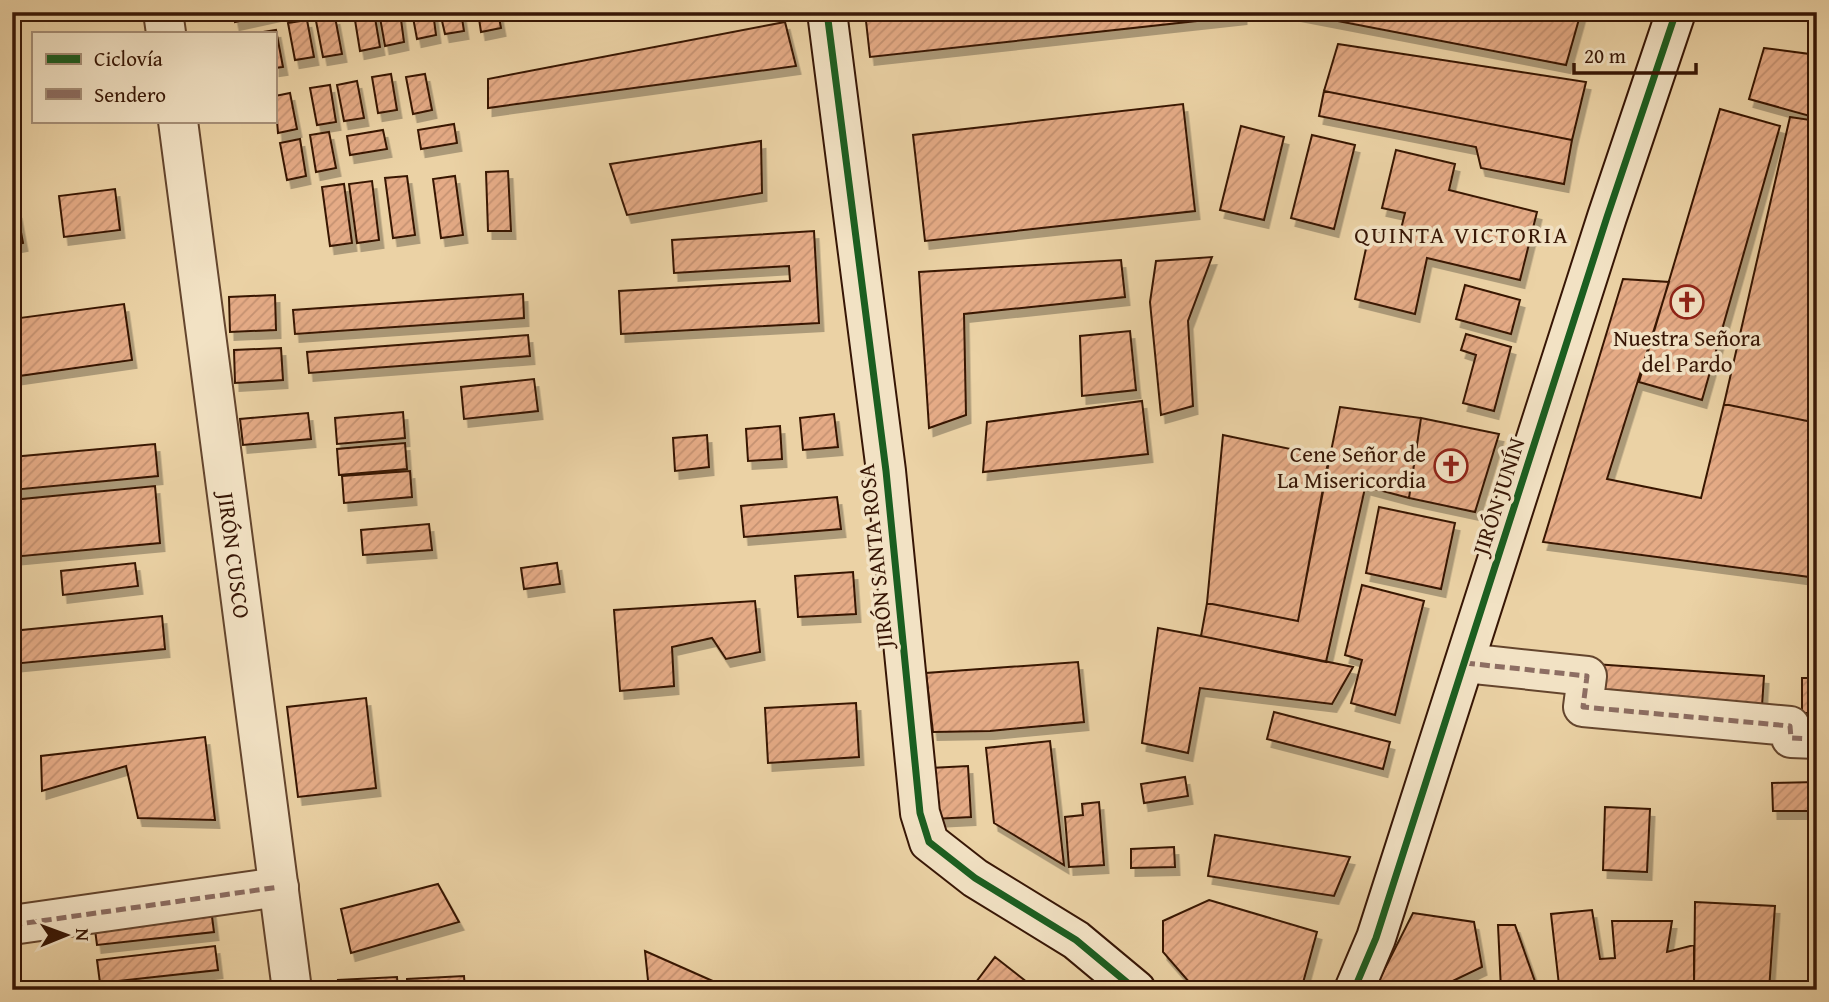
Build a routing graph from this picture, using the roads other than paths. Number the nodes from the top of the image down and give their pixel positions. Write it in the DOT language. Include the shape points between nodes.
graph roads {
  1 [pos="163,12"];
  2 [pos="827,12"];
  3 [pos="1676,12"];
  4 [pos="166,32"];
  5 [pos="178,122"];
  6 [pos="1465,663"];
  7 [pos="1817,739"];
  8 [pos="279,887"];
  9 [pos="12,925"];
  10 [pos="292,990"];
  11 [pos="1136,990"];
  12 [pos="1354,990"];
  1 -- 4 [label="street"];
  2 -- 11 [label="street, JIRÓN SANTA ROSA" via="886,471 920,813 929,842 975,878 1076,940"];
  3 -- 6 [label="street, JIRÓN JUNÍN"];
  5 -- 8 [label="street, JIRÓN CUSCO"];
  6 -- 7 [label="street" via="1587,676 1583,707 1790,726 1791,738"];
  6 -- 12 [label="street, JIRÓN JUNÍN" via="1376,938"];
  8 -- 9 [label="street"];
  8 -- 10 [label="street, JIRÓN CUSCO"];
}
